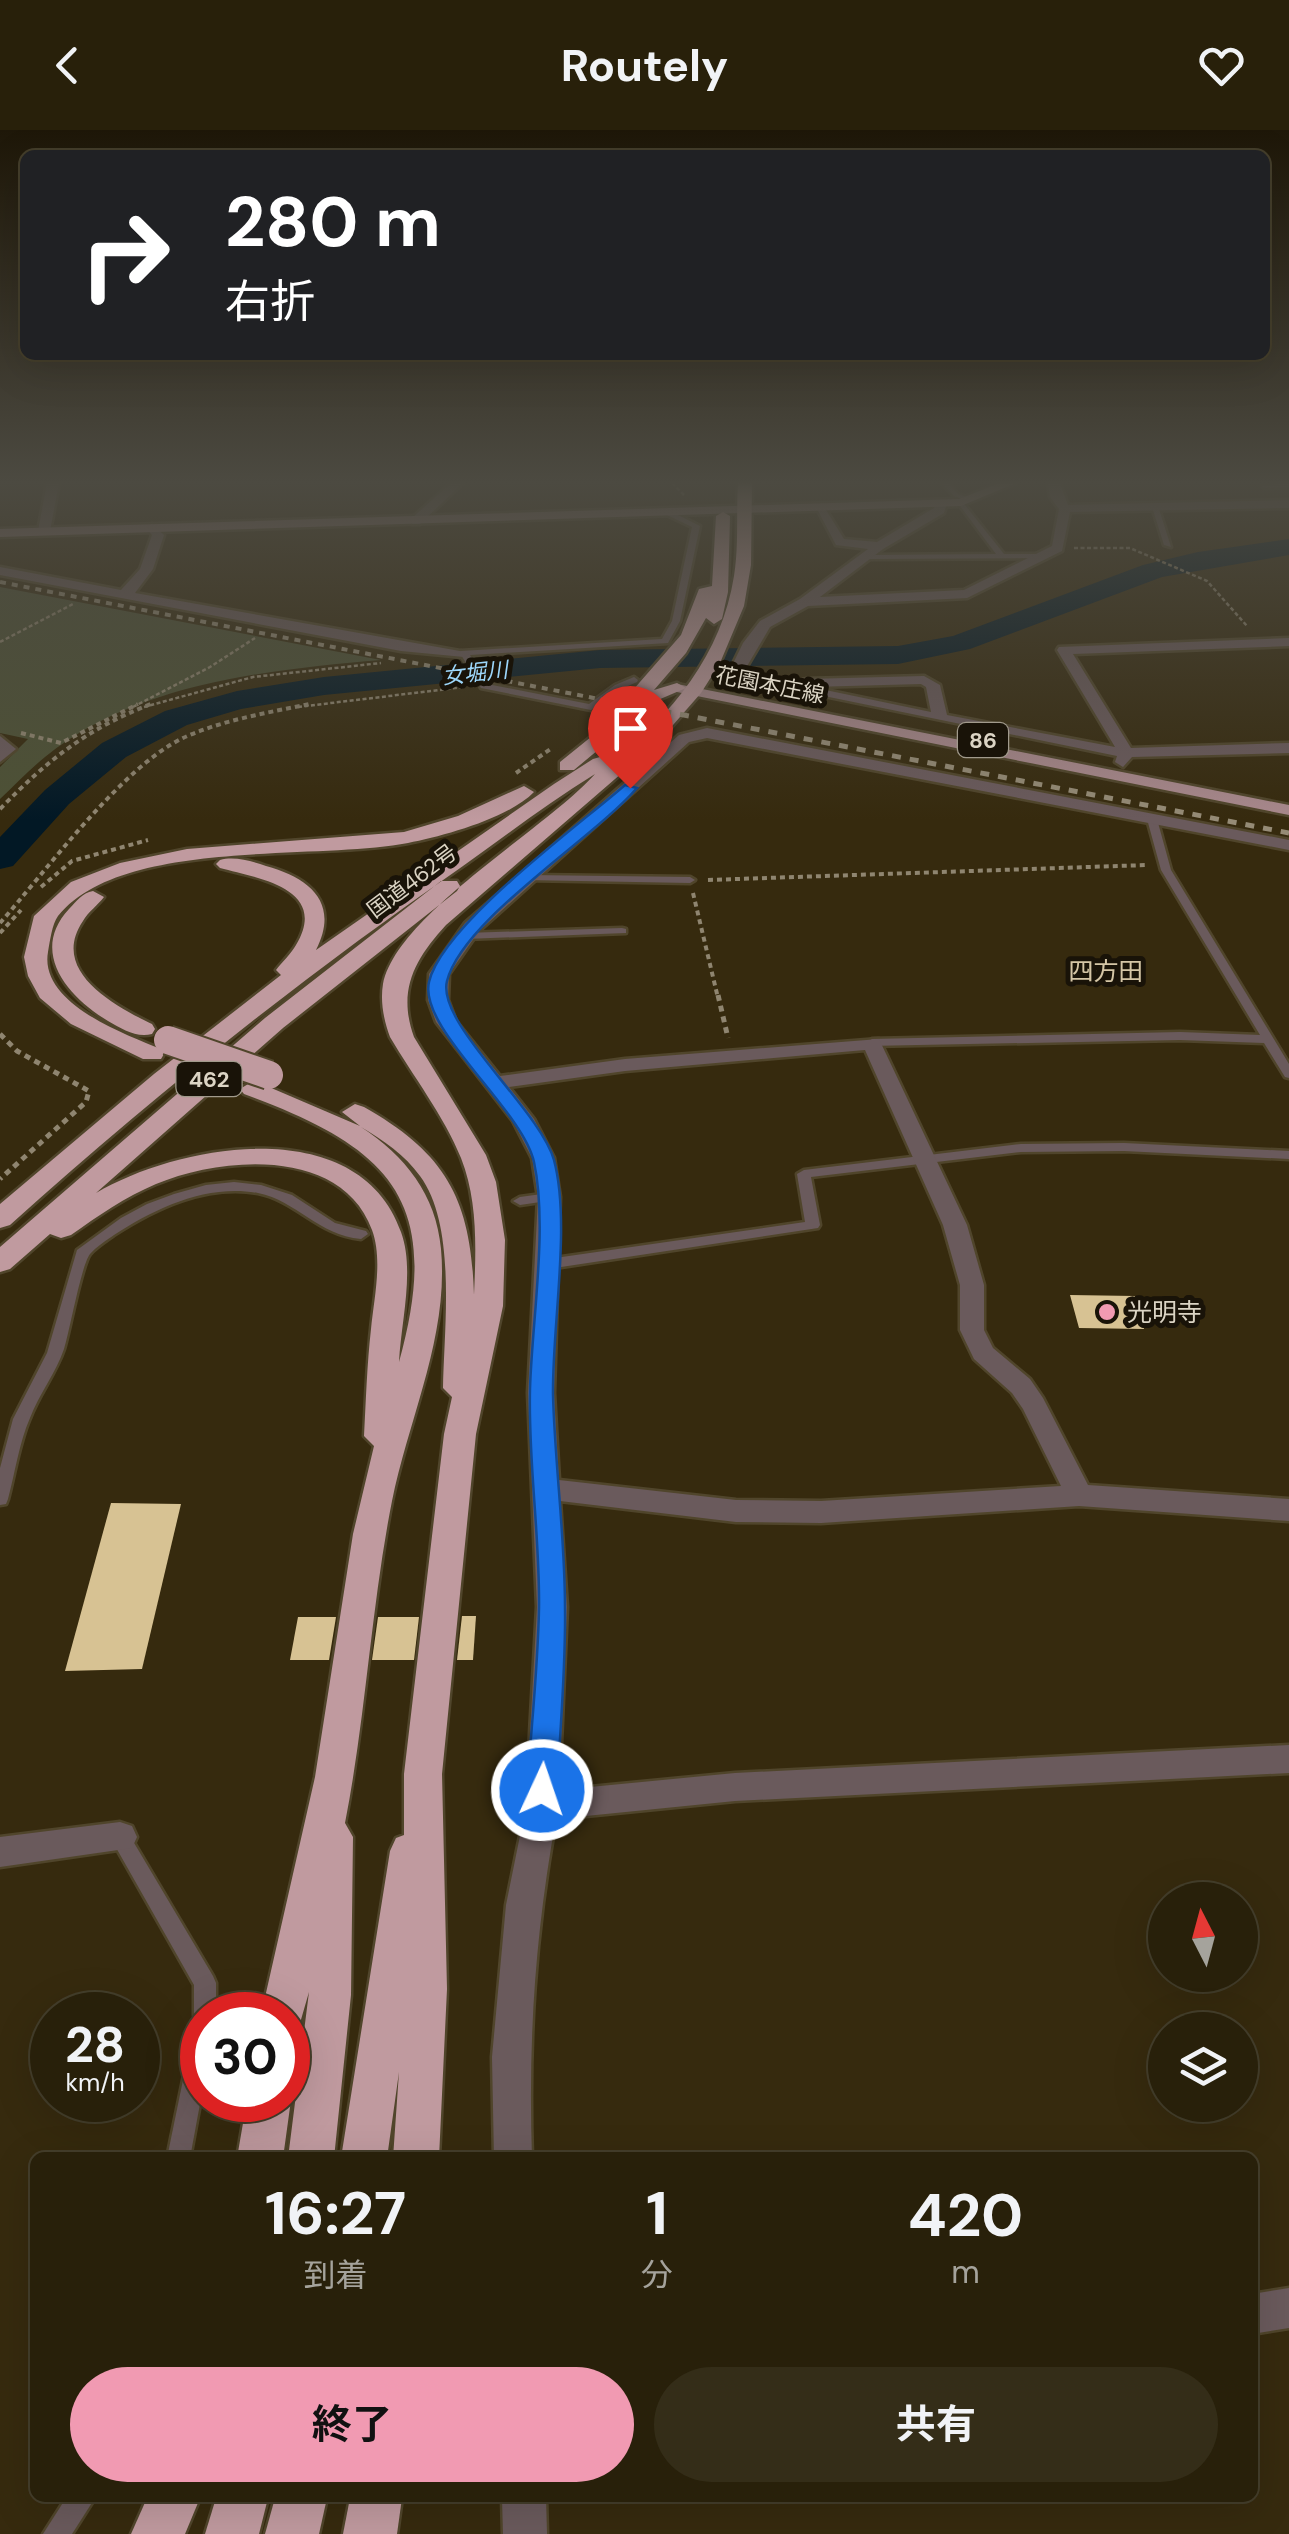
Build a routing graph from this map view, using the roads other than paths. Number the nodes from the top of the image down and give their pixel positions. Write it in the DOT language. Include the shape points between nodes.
graph roads {
  1 [pos="124,595"];
  2 [pos="681,595"];
  3 [pos="706,595"];
  4 [pos="731,595"];
  5 [pos="814,595"];
  6 [pos="943,595"];
  7 [pos="805,602"];
  8 [pos="1289,642"];
  9 [pos="703,643"];
  10 [pos="465,654"];
  11 [pos="634,680"];
  12 [pos="686,680"];
  13 [pos="771,681"];
  14 [pos="800,685"];
  15 [pos="940,717"];
  16 [pos="8,736"];
  17 [pos="1289,748"];
  18 [pos="0,757"];
  19 [pos="1123,760"];
  20 [pos="620,764"];
  21 [pos="1289,799"];
  22 [pos="1289,810"];
  23 [pos="1152,818"];
  24 [pos="1289,846"];
  25 [pos="528,878"];
  26 [pos="690,880"];
  27 [pos="622,932"];
  28 [pos="465,936"];
  29 [pos="1265,1039"];
  30 [pos="872,1043"];
  31 [pos="160,1047"];
  32 [pos="1289,1074"];
  33 [pos="261,1082"];
  34 [pos="494,1083"];
  35 [pos="1289,1155"];
  36 [pos="924,1158"];
  37 [pos="549,1197"];
  38 [pos="21,1200"];
  39 [pos="520,1201"];
  40 [pos="0,1219"];
  41 [pos="360,1234"];
  42 [pos="0,1262"];
  43 [pos="548,1264"];
  44 [pos="0,1281"];
  45 [pos="460,1434"];
  46 [pos="546,1489"];
  47 [pos="1079,1495"];
  48 [pos="0,1499"];
  49 [pos="376,1499"];
  50 [pos="1289,1510"];
  51 [pos="1289,1760"];
  52 [pos="423,1774"];
  53 [pos="334,1779"];
  54 [pos="542,1806"];
  55 [pos="120,1837"];
  56 [pos="0,1852"];
  57 [pos="206,1992"];
  58 [pos="288,1992"];
  59 [pos="185,2122"];
  60 [pos="266,2122"];
  61 [pos="179,2152"];
  62 [pos="261,2152"];
  63 [pos="312,2152"];
  64 [pos="365,2152"];
  65 [pos="416,2152"];
  66 [pos="513,2152"];
  67 [pos="1289,2308"];
  68 [pos="1258,2313"];
  69 [pos="79,2502"];
  70 [pos="172,2502"];
  71 [pos="241,2502"];
  72 [pos="300,2502"];
  73 [pos="375,2502"];
  74 [pos="524,2502"];
  75 [pos="56,2534"];
  76 [pos="158,2534"];
  77 [pos="232,2534"];
  78 [pos="292,2534"];
  79 [pos="370,2534"];
  80 [pos="526,2534"];
  1 -- 10 [label="street"];
  2 -- 10 [label="lane" via="665,641"];
  3 -- 9 [label="highway"];
  4 -- 9 [label="highway, 国道462号 / 462"];
  5 -- 7 [label="street"];
  6 -- 7 [label="street"];
  7 -- 15 [label="street" via="773,618 733,673 746,681"];
  8 -- 19 [label="street" via="1064,650"];
  9 -- 12 [label="highway, 国道462号 / 462"];
  9 -- 12 [label="highway"];
  10 -- 11 [label="lane" via="482,685 591,707"];
  12 -- 19 [label="main road, 花園本庄線 / 86"];
  12 -- 20 [label="highway, 国道462号 / 462"];
  12 -- 22 [label="main road, 花園本庄線 / 86"];
  12 -- 31 [label="highway" via="652,696 568,766 451,826 349,845 153,859 104,875 62,900 35,946 40,978 82,1020"];
  12 -- 38 [label="highway, 国道462号 / 462" via="603,761 386,907"];
  13 -- 14 [label="lane"];
  14 -- 15 [label="street" via="924,680 933,685"];
  15 -- 19 [label="street"];
  16 -- 18 [label="street"];
  17 -- 19 [label="street"];
  19 -- 21 [label="main road, 花園本庄線 / 86"];
  20 -- 42 [label="highway, 国道462号 / 462" via="540,817 301,1002"];
  20 -- 45 [label="highway" via="438,920 410,950 395,983 402,1037 473,1155 487,1208 488,1306"];
  23 -- 24 [label="street"];
  23 -- 25 [label="street" via="707,732 684,738"];
  23 -- 29 [label="lane" via="1165,864"];
  25 -- 26 [label="lane"];
  25 -- 28 [label="street"];
  27 -- 28 [label="lane"];
  28 -- 34 [label="street" via="439,974 438,1000 446,1022"];
  29 -- 30 [label="lane"];
  29 -- 32 [label="lane"];
  30 -- 34 [label="street"];
  30 -- 36 [label="street"];
  31 -- 33 [label="highway"];
  31 -- 38 [label="highway" via="79,988 63,961 69,920 112,886 178,866 245,866 297,884 316,918 300,958 123,1104"];
  33 -- 45 [label="highway" via="329,1099 380,1128 438,1182 453,1229"];
  33 -- 49 [label="highway" via="375,1149 409,1186 419,1209 426,1261 421,1328"];
  34 -- 37 [label="street" via="523,1118 543,1158"];
  35 -- 36 [label="lane" via="1106,1147"];
  36 -- 43 [label="lane" via="804,1174 813,1225"];
  36 -- 47 [label="street" via="964,1255 972,1330 983,1353 1034,1406"];
  37 -- 39 [label="lane"];
  37 -- 43 [label="street"];
  38 -- 40 [label="highway, 国道462号 / 462"];
  41 -- 48 [label="lane" via="332,1230 275,1194 238,1186 188,1194 93,1244 82,1253 54,1354 21,1419"];
  43 -- 46 [label="street" via="541,1393"];
  44 -- 49 [label="highway" via="92,1207 157,1174 258,1157 335,1172 379,1212 390,1250"];
  45 -- 52 [label="highway"];
  46 -- 47 [label="street" via="736,1511 821,1512"];
  46 -- 54 [label="street" via="552,1607"];
  47 -- 50 [label="street"];
  49 -- 53 [label="highway"];
  51 -- 54 [label="street" via="735,1787"];
  52 -- 64 [label="highway"];
  52 -- 65 [label="highway" via="426,1989"];
  53 -- 58 [label="highway"];
  53 -- 63 [label="highway" via="330,1995"];
  54 -- 66 [label="street" via="523,1905 510,2057"];
  55 -- 56 [label="street"];
  55 -- 57 [label="lane"];
  59 -- 61 [label="lane"];
  60 -- 62 [label="highway"];
  67 -- 68 [label="street"];
  69 -- 75 [label="lane"];
  70 -- 76 [label="highway"];
  71 -- 77 [label="highway"];
  72 -- 78 [label="highway"];
  73 -- 79 [label="highway"];
  74 -- 80 [label="street"];
}
